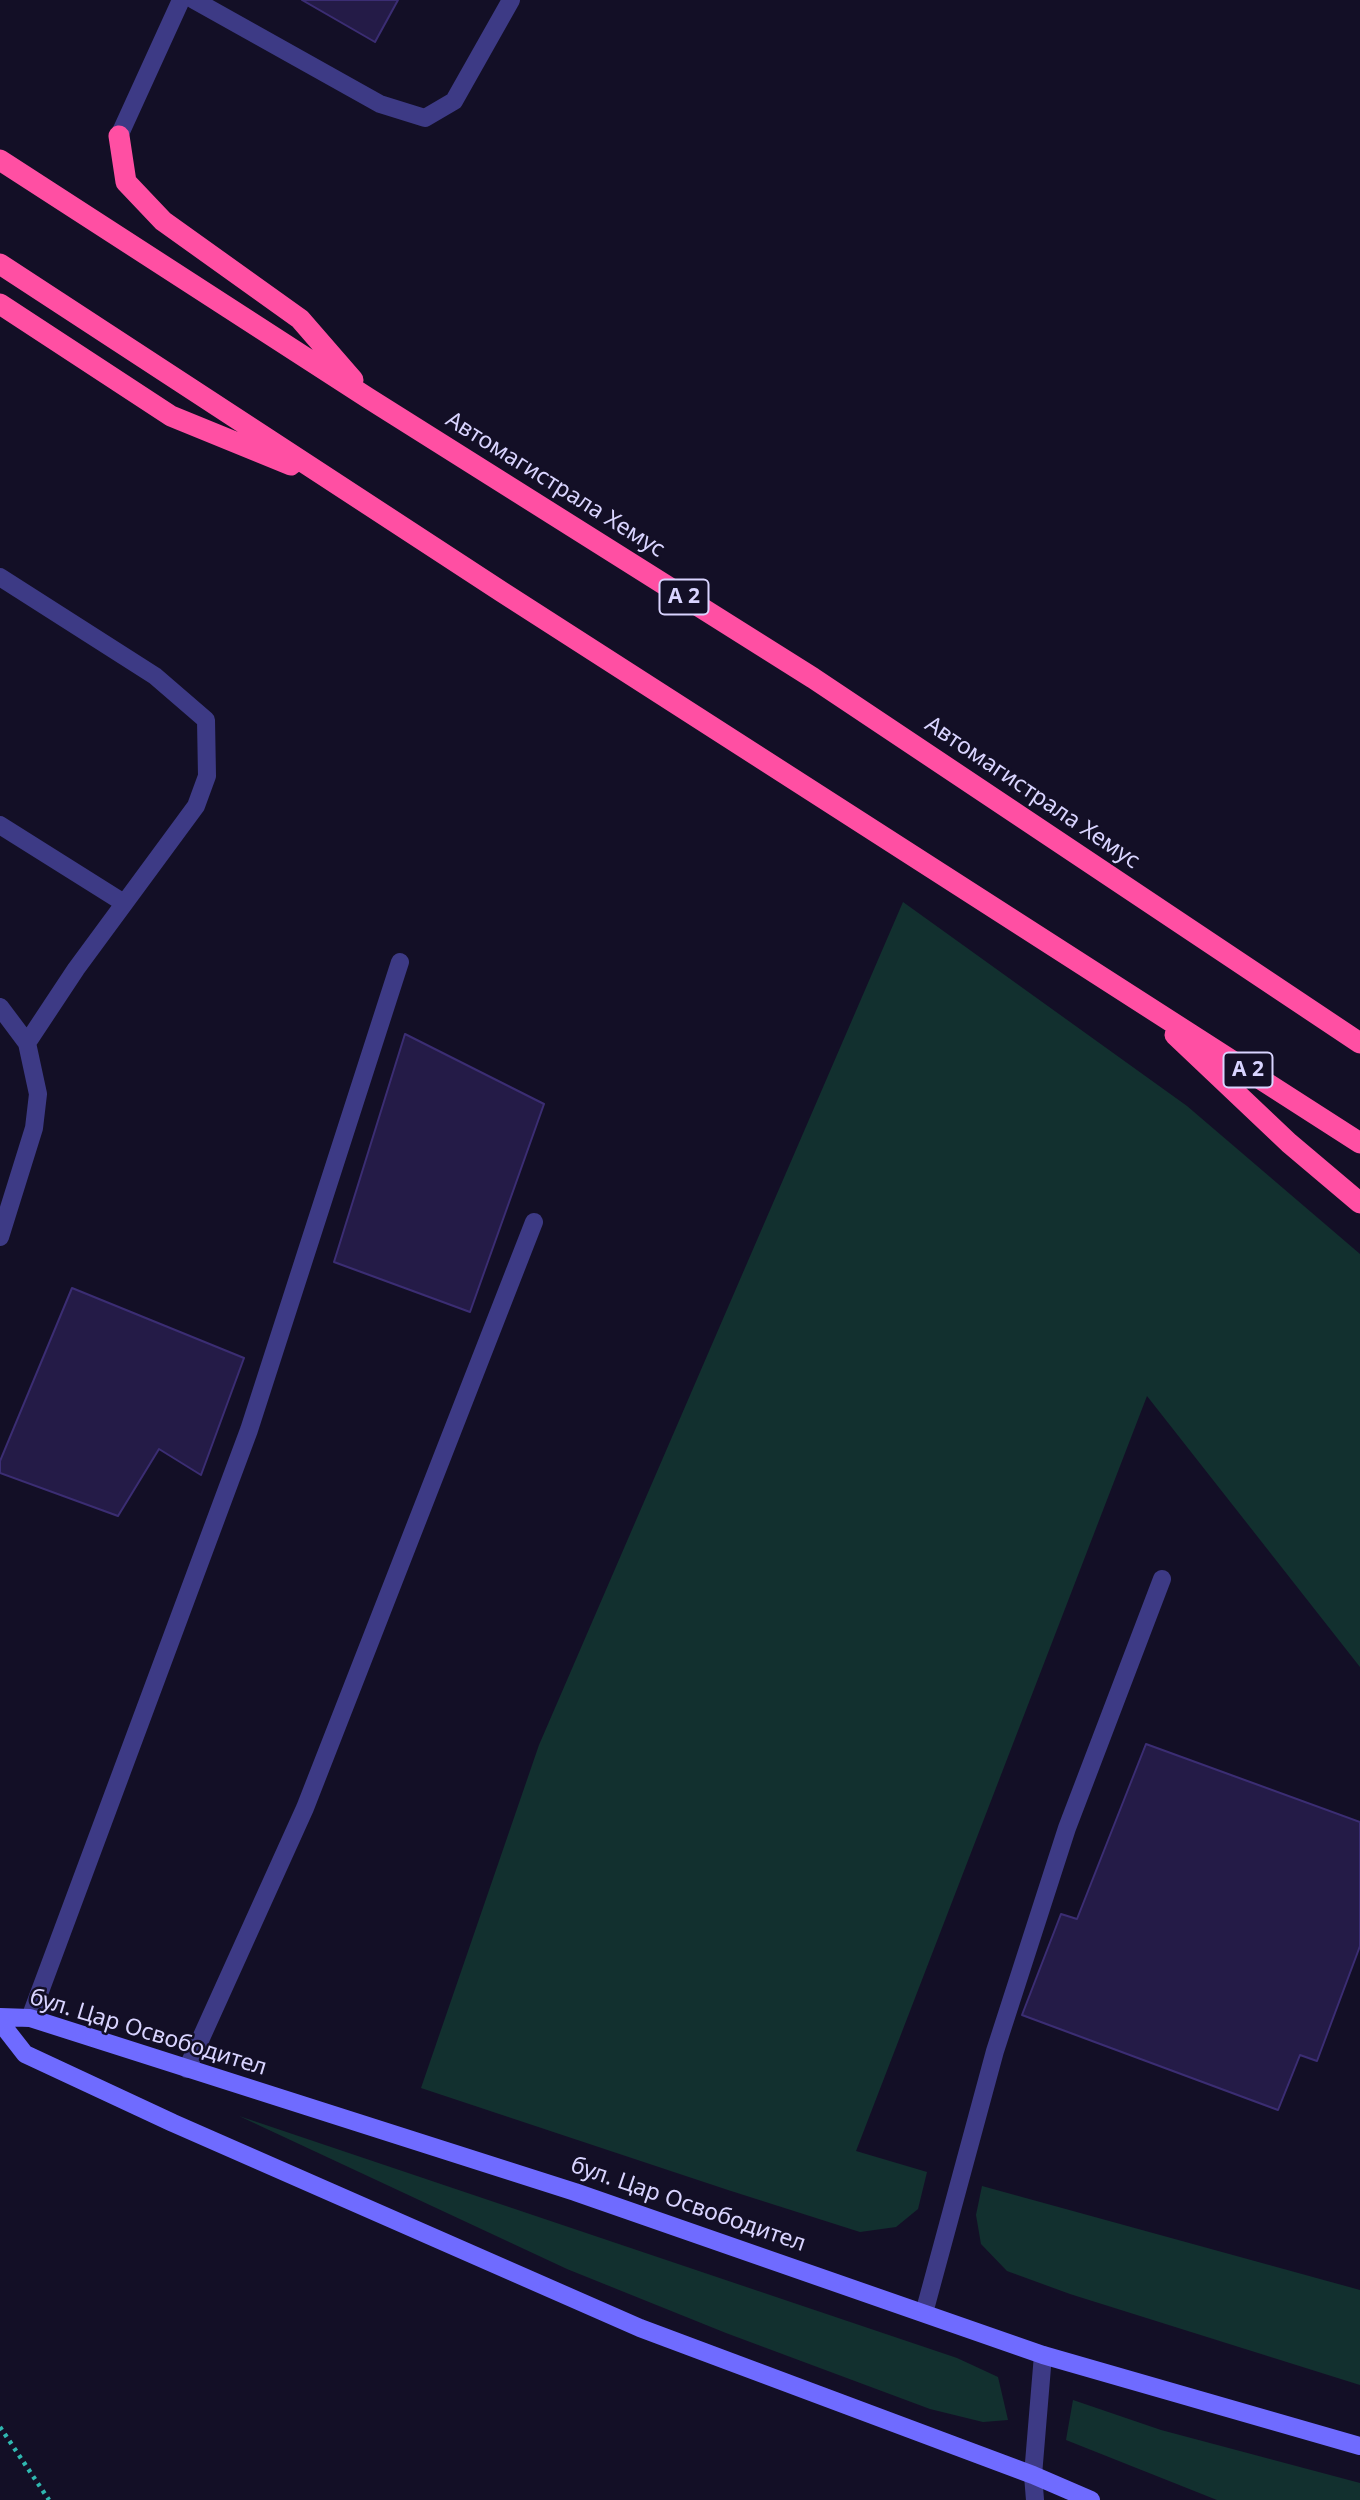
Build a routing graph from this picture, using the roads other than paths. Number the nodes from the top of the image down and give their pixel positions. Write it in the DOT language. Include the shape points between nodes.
graph roads {
  1 [pos="181,0"];
  2 [pos="194,0"];
  3 [pos="511,0"];
  4 [pos="119,136"];
  5 [pos="0,160"];
  6 [pos="0,264"];
  7 [pos="0,304"];
  8 [pos="368,398"];
  9 [pos="336,483"];
  10 [pos="0,577"];
  11 [pos="0,825"];
  12 [pos="124,903"];
  13 [pos="400,962"];
  14 [pos="1136,998"];
  15 [pos="0,1007"];
  16 [pos="27,1043"];
  17 [pos="1360,1044"];
  18 [pos="1360,1143"];
  19 [pos="1360,1203"];
  20 [pos="534,1222"];
  21 [pos="0,1237"];
  22 [pos="1162,1579"];
  23 [pos="30,2018"];
  24 [pos="0,2019"];
  25 [pos="187,2069"];
  26 [pos="925,2312"];
  27 [pos="1043,2355"];
  28 [pos="1360,2446"];
  29 [pos="1033,2476"];
  30 [pos="1035,2500"];
  31 [pos="1091,2500"];
  1 -- 4 [label="street"];
  2 -- 3 [label="street" via="380,104 425,118 454,101"];
  4 -- 8 [label="highway" via="126,182 163,221 300,319"];
  5 -- 8 [label="highway, Автомагистрала Хемус / A 2"];
  6 -- 9 [label="highway, A 2"];
  7 -- 9 [label="highway" via="171,416"];
  8 -- 17 [label="highway, Автомагистрала Хемус / A 2" via="813,678"];
  9 -- 14 [label="highway, A 2"];
  10 -- 12 [label="street" via="155,676 206,720 207,776 196,806"];
  11 -- 12 [label="street"];
  12 -- 16 [label="street"];
  13 -- 23 [label="street" via="249,1430"];
  14 -- 18 [label="highway, A 2"];
  14 -- 19 [label="highway" via="1289,1143"];
  15 -- 16 [label="street"];
  16 -- 21 [label="street" via="38,1094 34,1128"];
  20 -- 25 [label="street" via="305,1808"];
  22 -- 26 [label="street" via="1058,1854 995,2051"];
  23 -- 24 [label="main road, бул. Цар Освободител"];
  23 -- 25 [label="main road, бул. Цар Освободител"];
  24 -- 29 [label="main road, бул. Цар Освободител" via="25,2054 186,2129 640,2328"];
  25 -- 26 [label="main road, бул. Цар Освободител" via="575,2192"];
  26 -- 27 [label="main road, бул. Цар Освободител"];
  27 -- 28 [label="main road, бул. Цар Освободител"];
  27 -- 29 [label="street"];
  29 -- 30 [label="street"];
  29 -- 31 [label="main road, бул. Цар Освободител"];
}
